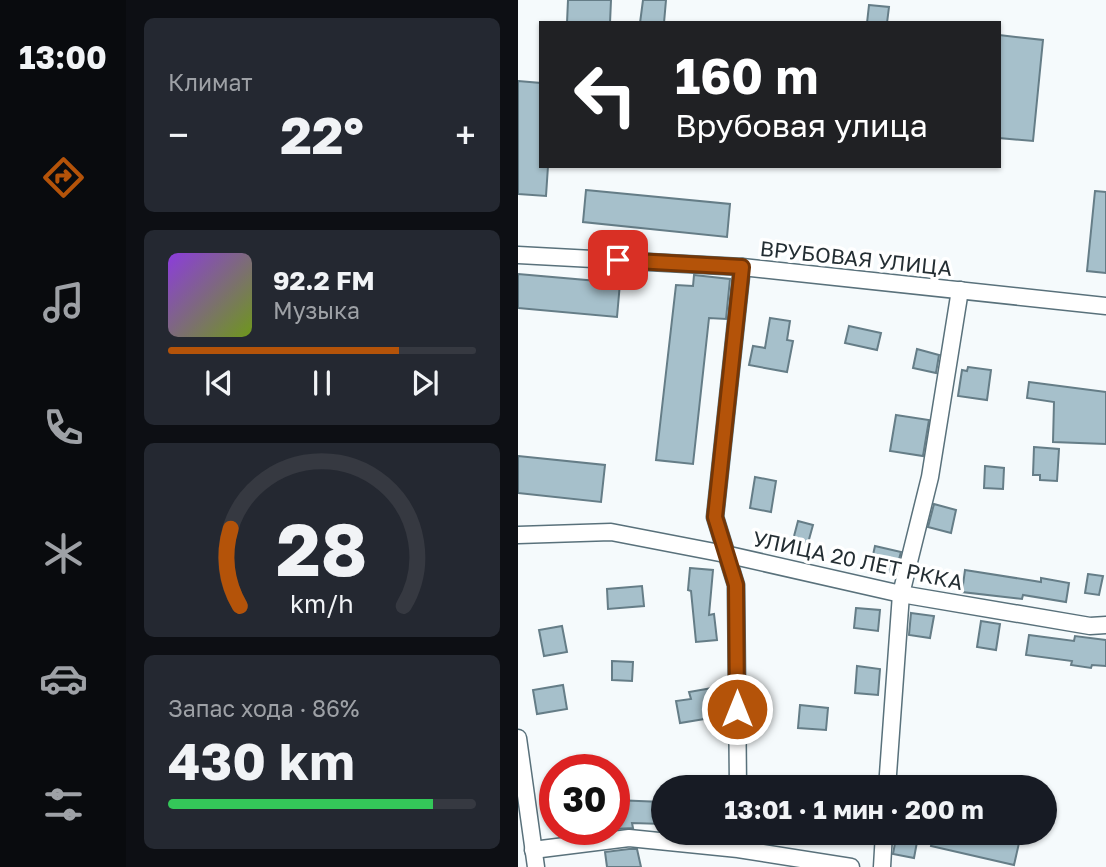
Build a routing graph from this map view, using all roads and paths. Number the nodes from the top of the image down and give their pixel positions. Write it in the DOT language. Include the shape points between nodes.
graph roads {
  1 [pos="518,255"];
  2 [pos="742,267"];
  3 [pos="960,290"];
  4 [pos="1106,306"];
  5 [pos="518,535"];
  6 [pos="725,554"];
  7 [pos="901,594"];
  8 [pos="1106,625"];
  9 [pos="518,738"];
  10 [pos="738,775"];
  11 [pos="888,775"];
  12 [pos="651,839"];
  13 [pos="755,845"];
  14 [pos="883,845"];
  15 [pos="533,850"];
  16 [pos="536,867"];
  17 [pos="850,867"];
  18 [pos="882,867"];
  1 -- 2 [label="street, ВРУБОВАЯ УЛИЦА"];
  2 -- 3 [label="street, ВРУБОВАЯ УЛИЦА"];
  2 -- 6 [label="street" via="715,517"];
  3 -- 4 [label="street, ВРУБОВАЯ УЛИЦА"];
  3 -- 7 [label="street" via="930,477"];
  5 -- 6 [label="street, УЛИЦА 20 ЛЕТ РККА" via="611,532"];
  6 -- 7 [label="street, УЛИЦА 20 ЛЕТ РККА"];
  6 -- 10 [label="street" via="736,585"];
  7 -- 8 [label="street, УЛИЦА 20 ЛЕТ РККА"];
  7 -- 11 [label="street"];
  9 -- 15 [label="street"];
  12 -- 15 [label="street"];
  13 -- 17 [label="street"];
  14 -- 18 [label="street"];
  15 -- 16 [label="street"];
}
